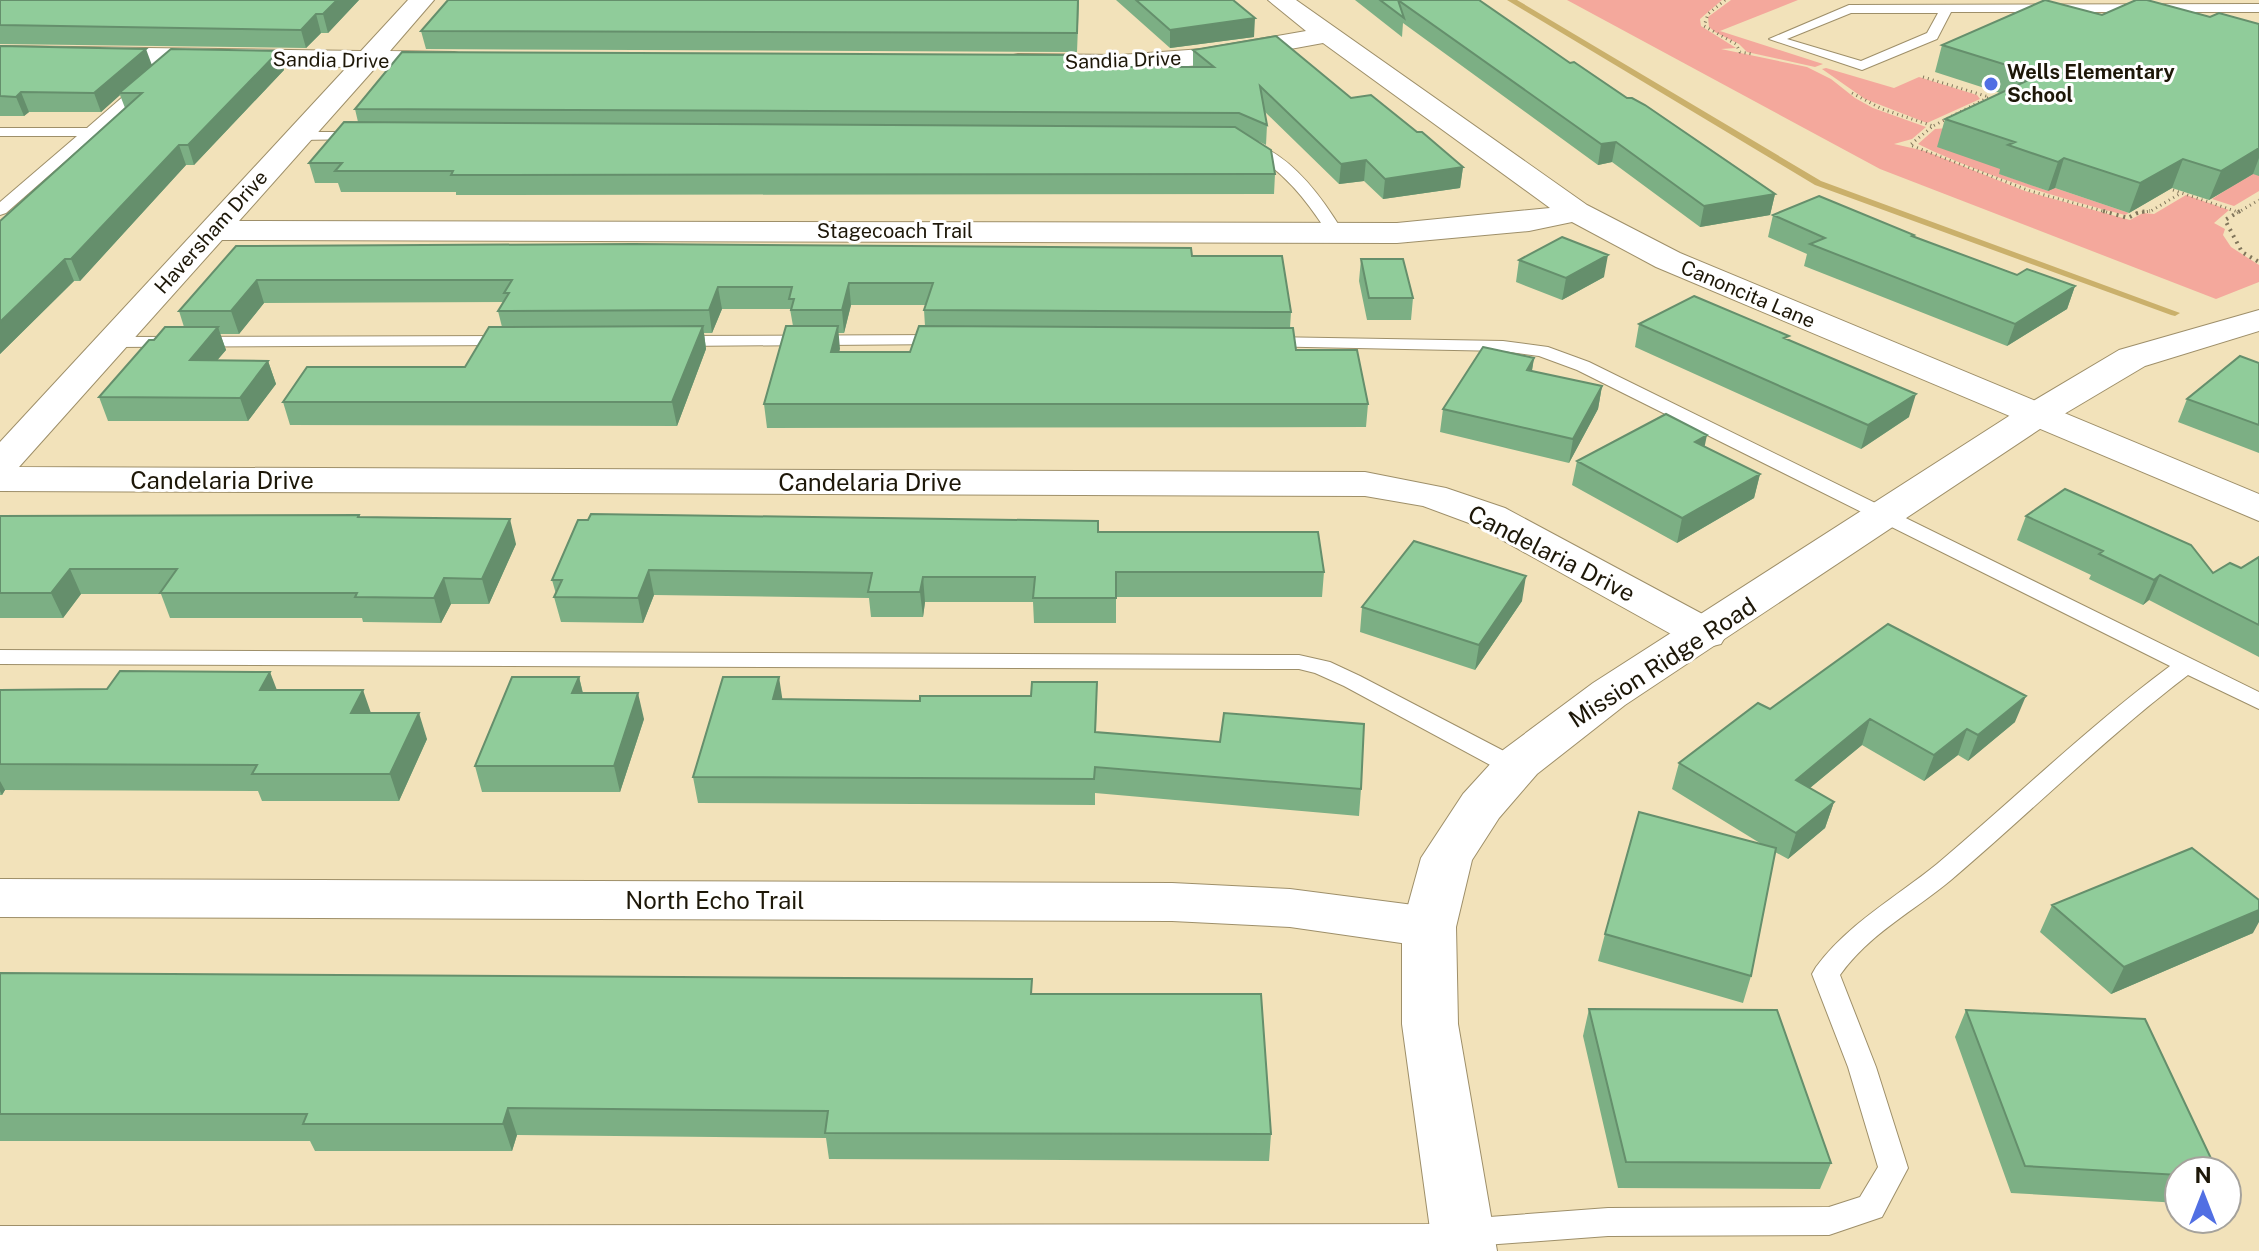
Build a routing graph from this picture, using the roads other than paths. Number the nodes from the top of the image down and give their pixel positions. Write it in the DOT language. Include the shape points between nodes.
graph roads {
  1 [pos="422,0"];
  2 [pos="1280,0"];
  3 [pos="1947,8"];
  4 [pos="2259,8"];
  5 [pos="1331,34"];
  6 [pos="0,54"];
  7 [pos="178,57"];
  8 [pos="368,60"];
  9 [pos="477,60"];
  10 [pos="995,62"];
  11 [pos="0,132"];
  12 [pos="89,132"];
  13 [pos="298,136"];
  14 [pos="378,136"];
  15 [pos="1238,140"];
  16 [pos="0,210"];
  17 [pos="1576,212"];
  18 [pos="212,230"];
  19 [pos="1335,232"];
  20 [pos="2259,320"];
  21 [pos="959,340"];
  22 [pos="532,341"];
  23 [pos="657,341"];
  24 [pos="1243,341"];
  25 [pos="112,342"];
  26 [pos="2036,415"];
  27 [pos="0,465"];
  28 [pos="0,479"];
  29 [pos="2259,509"];
  30 [pos="1883,516"];
  31 [pos="1705,634"];
  32 [pos="0,657"];
  33 [pos="2187,665"];
  34 [pos="2259,701"];
  35 [pos="1514,767"];
  36 [pos="0,898"];
  37 [pos="1429,927"];
  38 [pos="0,1240"];
  39 [pos="1464,1241"];
  1 -- 8 [label="street, Haversham Drive"];
  2 -- 5 [label="street, Canoncita Lane"];
  3 -- 3 [label="lane" via="1849,9 1775,39 1862,66 1932,36"];
  3 -- 4 [label="lane"];
  5 -- 10 [label="street, Sandia Drive" via="1164,60"];
  5 -- 17 [label="street, Canoncita Lane"];
  6 -- 7 [label="street, Sandia Drive"];
  7 -- 8 [label="street, Sandia Drive"];
  7 -- 12 [label="lane"];
  8 -- 9 [label="street, Sandia Drive"];
  8 -- 13 [label="street, Haversham Drive"];
  11 -- 12 [label="lane"];
  12 -- 16 [label="lane"];
  13 -- 14 [label="lane"];
  13 -- 18 [label="street, Haversham Drive"];
  15 -- 19 [label="lane" via="1264,153 1318,201"];
  17 -- 19 [label="street, Stagecoach Trail" via="1465,230"];
  17 -- 26 [label="street, Canoncita Lane" via="1668,260"];
  18 -- 19 [label="street, Stagecoach Trail"];
  18 -- 25 [label="street, Haversham Drive"];
  20 -- 26 [label="street, Mission Ridge Road" via="2132,358"];
  21 -- 23 [label="lane"];
  22 -- 25 [label="lane"];
  24 -- 30 [label="lane" via="1542,351 1583,366"];
  25 -- 27 [label="street, Haversham Drive"];
  26 -- 29 [label="street, Canoncita Lane"];
  26 -- 30 [label="street, Mission Ridge Road"];
  28 -- 31 [label="street, Candelaria Drive" via="1365,484 1432,496 1491,517"];
  30 -- 31 [label="street, Mission Ridge Road"];
  30 -- 33 [label="lane"];
  31 -- 35 [label="street, Mission Ridge Road" via="1597,703"];
  32 -- 35 [label="lane" via="1299,662 1352,681"];
  33 -- 34 [label="lane"];
  33 -- 39 [label="lane" via="2133,703 1940,875 1840,951 1826,974 1893,1168 1871,1207 1829,1221 1608,1222"];
  35 -- 37 [label="street, Mission Ridge Road" via="1447,858"];
  36 -- 37 [label="street, North Echo Trail" via="1172,902 1290,908"];
  37 -- 39 [label="street, Mission Ridge Road" via="1430,1024"];
  38 -- 39 [label="lane"];
}
